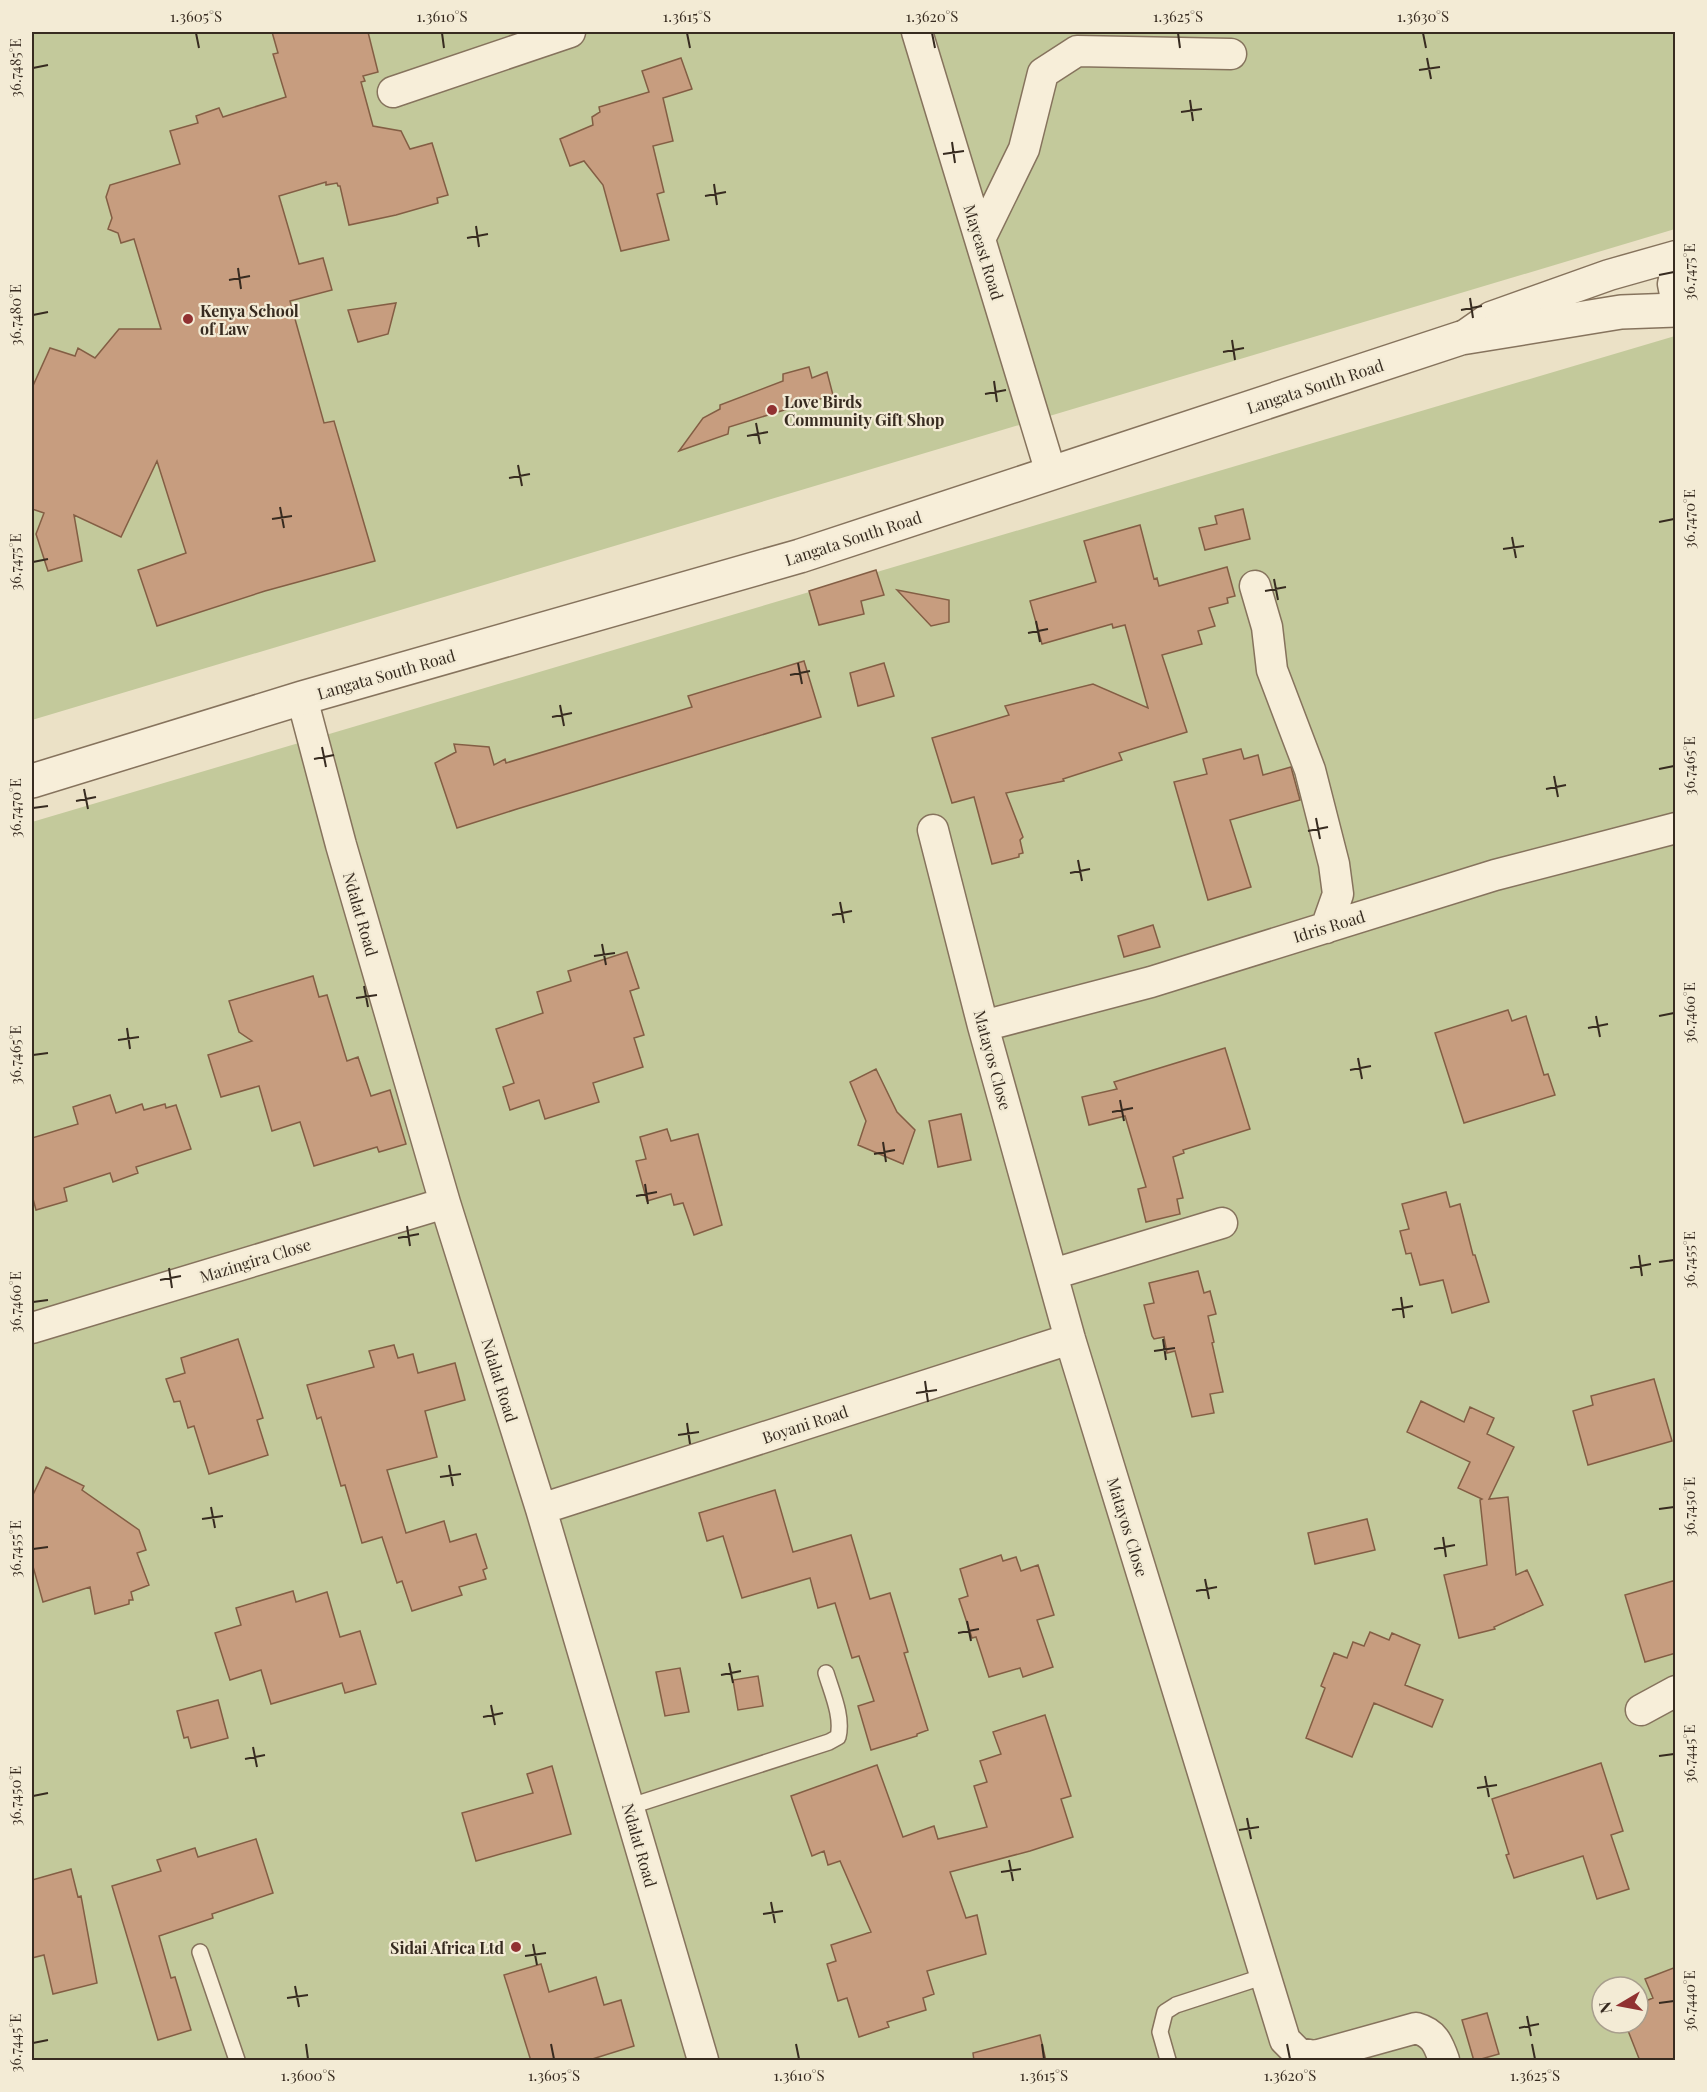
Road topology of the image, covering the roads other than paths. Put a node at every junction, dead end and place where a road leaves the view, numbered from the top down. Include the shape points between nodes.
1 (570, 32) edge
2 (916, 32) edge
3 (1231, 54) dead end
4 (393, 92) dead end
5 (980, 240) junction
6 (1676, 256) edge
7 (1676, 271) edge
8 (1676, 299) edge
9 (1676, 310) edge
10 (1461, 338) junction
11 (1051, 473) junction
12 (1255, 586) dead end
13 (302, 698) junction
14 (32, 782) edge
15 (1676, 828) edge
16 (933, 830) dead end
17 (1326, 928) junction
18 (983, 1026) junction
19 (445, 1203) junction
20 (1222, 1223) dead end
21 (1053, 1274) junction
22 (32, 1328) edge
23 (1070, 1339) junction
24 (541, 1509) junction
25 (826, 1672) dead end
26 (1676, 1691) edge
27 (1641, 1710) dead end
28 (628, 1807) junction
29 (200, 1952) dead end
30 (1265, 1976) junction
31 (237, 2061) edge
32 (703, 2061) edge
33 (1168, 2061) edge
34 (1444, 2061) edge

1 - 4 street
2 - 5 street, Mayeast Road
3 - 5 street via 1077,51 1042,74 1024,149
5 - 11 street, Mayeast Road
6 - 10 street via 1491,317
7 - 8 street
9 - 10 street, Langata South Road via 1621,312
10 - 11 street, Langata South Road
11 - 13 street, Langata South Road via 800,556
12 - 17 street via 1267,627 1272,670 1310,770 1334,864 1338,894
13 - 14 street, Langata South Road
13 - 19 street, Ndalat Road via 340,845
15 - 17 street, Idris Road via 1495,875
16 - 18 street, Matayos Close
17 - 18 street, Idris Road via 1151,982
18 - 21 street, Matayos Close
19 - 22 street, Mazingira Close
19 - 24 street, Ndalat Road
20 - 21 street
21 - 23 street, Matayos Close
23 - 24 street, Boyani Road
23 - 30 street, Matayos Close
24 - 28 street, Ndalat Road
25 - 28 lane via 838,1717 838,1737
26 - 27 street
28 - 32 street, Ndalat Road
29 - 31 lane
30 - 33 lane via 1165,2012 1160,2032
30 - 34 street, Matayos Close via 1285,2040 1298,2053 1315,2056 1416,2028 1428,2031 1440,2047

